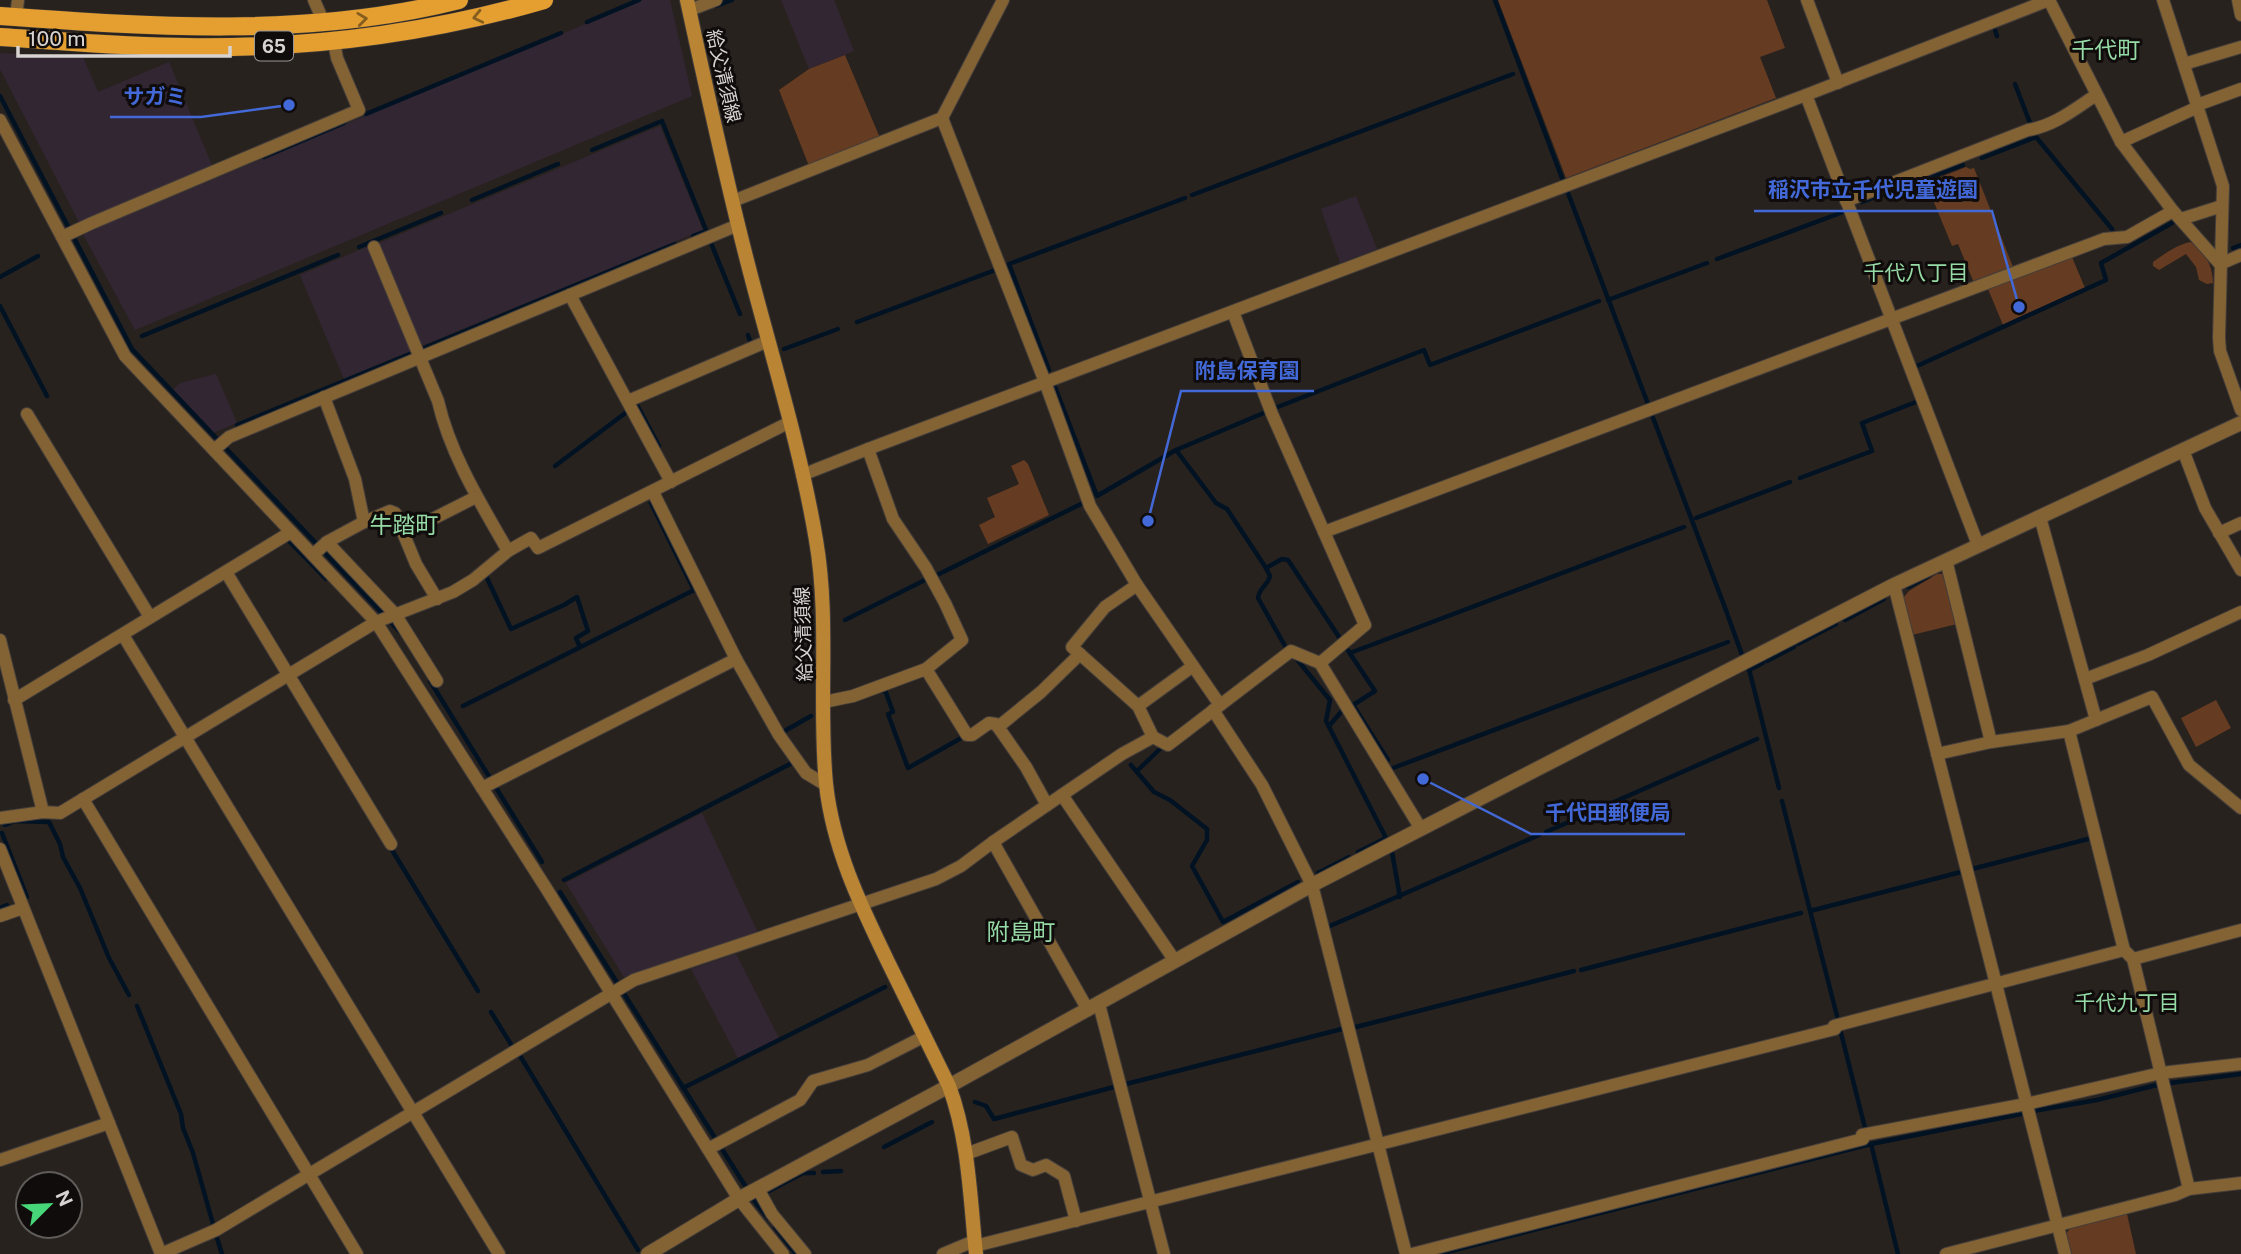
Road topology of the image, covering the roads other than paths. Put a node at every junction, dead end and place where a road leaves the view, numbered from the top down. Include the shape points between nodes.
1 (314, 0) edge
2 (459, 0) edge
3 (544, 0) edge
4 (716, 0) edge
5 (1003, 0) edge
6 (1807, 0) edge
7 (2047, 0) edge
8 (2163, 0) edge
9 (2238, 0) edge
10 (688, 5) edge
11 (11, 11) edge
12 (2241, 15) edge
13 (324, 23) junction
14 (0, 37) edge
15 (334, 42) junction
16 (2241, 47) edge
17 (2184, 64) junction
18 (1838, 83) junction
19 (2241, 89) edge
20 (1806, 95) junction
21 (2096, 95) junction
22 (2197, 106) junction
23 (942, 118) junction
24 (0, 120) edge
25 (2122, 142) junction
26 (733, 201) junction
27 (1846, 201) junction
28 (2222, 206) junction
29 (2177, 215) junction
30 (738, 225) junction
31 (68, 234) junction
32 (374, 247) dead end
33 (2241, 255) edge
34 (2220, 264) junction
35 (570, 295) junction
36 (1233, 312) junction
37 (1891, 318) junction
38 (768, 341) junction
39 (419, 356) junction
40 (1045, 382) junction
41 (324, 397) junction
42 (628, 401) junction
43 (2241, 410) edge
44 (27, 414) dead end
45 (790, 422) junction
46 (2241, 423) edge
47 (220, 445) junction
48 (868, 449) junction
49 (2183, 450) junction
50 (803, 475) junction
51 (671, 482) junction
52 (653, 492) junction
53 (476, 497) junction
54 (2040, 517) junction
55 (364, 523) junction
56 (2241, 523) edge
57 (291, 532) junction
58 (407, 532) junction
59 (1324, 532) junction
60 (2219, 533) junction
61 (1978, 545) junction
62 (320, 548) junction
63 (508, 551) junction
64 (1946, 560) junction
65 (2241, 570) edge
66 (226, 572) junction
67 (1137, 585) junction
68 (1894, 585) junction
69 (437, 599) junction
70 (2241, 611) edge
71 (394, 614) junction
72 (150, 617) junction
73 (378, 621) junction
74 (124, 635) junction
75 (0, 640) edge
76 (1080, 654) junction
77 (736, 659) junction
78 (1320, 663) junction
79 (1193, 666) junction
80 (926, 669) junction
81 (288, 675) junction
82 (2085, 679) junction
83 (437, 681) dead end
84 (14, 700) junction
85 (824, 702) junction
86 (1138, 706) junction
87 (1216, 708) junction
88 (2096, 720) junction
89 (998, 727) junction
90 (2069, 731) junction
91 (1153, 737) junction
92 (186, 738) junction
93 (1991, 743) junction
94 (1937, 754) junction
95 (489, 784) junction
96 (826, 785) junction
97 (1062, 795) junction
98 (83, 799) junction
99 (1047, 805) junction
100 (2241, 808) edge
101 (44, 812) junction
102 (0, 818) edge
103 (1421, 828) junction
104 (993, 842) junction
105 (391, 844) dead end
106 (0, 849) edge
107 (1312, 885) junction
108 (860, 906) junction
109 (23, 908) junction
110 (0, 916) edge
111 (2241, 930) edge
112 (2128, 954) junction
113 (1175, 961) junction
114 (1996, 984) junction
115 (613, 992) junction
116 (1093, 1007) junction
117 (925, 1037) junction
118 (2241, 1064) edge
119 (2161, 1073) junction
120 (949, 1086) junction
121 (2026, 1104) junction
122 (413, 1112) junction
123 (109, 1123) junction
124 (715, 1145) junction
125 (1378, 1145) junction
126 (966, 1154) junction
127 (0, 1160) edge
128 (309, 1174) junction
129 (2241, 1183) edge
130 (2189, 1189) junction
131 (749, 1194) junction
132 (1151, 1202) junction
133 (1076, 1221) junction
134 (2058, 1226) junction
135 (975, 1247) edge
136 (161, 1254) edge
137 (357, 1254) edge
138 (499, 1254) edge
139 (648, 1254) edge
140 (783, 1254) edge
141 (805, 1254) edge
142 (943, 1254) edge
143 (1164, 1254) edge
144 (1406, 1254) edge
145 (1412, 1254) edge
146 (1946, 1254) edge
147 (2065, 1254) edge

1 - 13 street
13 -> 2 main road, 65
3 -> 15 main road, 65 via 418,30
4 - 10 street
5 - 23 street
6 - 18 street
7 - 18 street
7 - 21 street
8 - 17 street
9 - 12 street
10 - 26 main road, 給父清須線
11 - 13 main road, 65 via 230,27
14 - 15 main road, 65 via 187,47
15 - 31 street via 359,110
16 - 17 street
17 - 22 street
18 - 20 street
19 - 22 street
20 - 27 street
20 - 36 street
21 - 25 street
21 - 27 street via 2039,128
22 - 25 street
22 - 28 street via 2223,186
23 - 26 street
23 - 40 street
24 - 31 street
25 - 29 street
26 - 30 main road, 給父清須線
27 - 37 street
28 - 29 street
28 - 34 street
29 - 34 street
29 - 37 street via 2127,237 2104,239
30 - 35 street
30 - 38 main road, 給父清須線
31 - 47 street via 125,356
32 - 39 street
33 - 34 street
34 - 43 street via 2220,351
35 - 39 street
35 - 42 street
36 - 40 street
36 - 59 street
37 - 59 street
37 - 61 street
38 - 42 street
38 - 45 main road, 給父清須線
39 - 41 street
39 - 53 street
40 - 48 street
40 - 67 street via 1090,506
41 - 47 street
41 - 55 street via 355,478
42 - 51 street
44 - 72 street
45 - 50 main road, 給父清須線
45 - 51 street
46 - 49 street
47 - 57 street
48 - 50 street
48 - 80 street via 893,519 926,568 962,640
49 - 54 street
49 - 60 street
50 - 85 main road, 給父清須線 via 821,577
51 - 52 street
52 - 63 street via 538,548 531,537
52 - 77 street
53 - 58 street
53 - 63 street
54 - 61 street
54 - 82 street
55 - 58 street via 390,511
55 - 62 street
56 - 60 street
57 - 62 street
57 - 66 street
58 - 69 street via 404,535 416,564
59 - 78 street via 1365,625
60 - 65 street
61 - 64 street
62 - 71 street
62 - 73 street
63 - 69 street via 473,579
64 - 68 street
64 - 93 street
66 - 72 street
66 - 81 street
67 - 76 street via 1105,607 1072,647
67 - 79 street
68 - 94 street
68 - 103 street
69 - 71 street
70 - 82 street
71 - 73 street
71 - 83 street
72 - 74 street
73 - 81 street
73 - 95 street
74 - 84 street
74 - 92 street
75 - 84 street
76 - 86 street
76 - 89 street
77 - 95 street
77 - 96 street via 779,736 806,773
78 - 87 street via 1291,651
78 - 103 street
79 - 86 street
79 - 87 street
80 - 85 street
80 - 89 street via 967,734 989,723
81 - 92 street
81 - 105 street
82 - 88 street
84 - 101 street
85 - 96 main road, 給父清須線
86 - 91 street
87 - 91 street via 1168,744
87 - 107 street via 1262,785
88 - 90 street
88 - 100 street via 2152,697 2189,765
89 - 99 street
90 - 93 street
90 - 112 street
91 - 97 street
92 - 98 street
92 - 122 street
93 - 94 street
94 - 114 street
95 - 115 street
96 - 108 main road, 給父清須線 via 843,862
97 - 99 street
97 - 113 street
98 - 101 street via 60,813
98 - 128 street
99 - 104 street
101 - 102 street
103 - 107 street
104 - 108 street via 936,879
104 - 116 street
106 - 109 street
107 - 113 street
107 - 125 street
108 - 115 street via 634,980
108 - 117 main road, 給父清須線
109 - 110 street
109 - 123 street
111 - 112 street
112 - 114 street
112 - 119 street
113 - 116 street
114 - 121 street
114 - 125 street
115 - 122 street
115 - 124 street
116 - 120 street
116 - 132 street
117 - 120 main road, 給父清須線
117 - 124 street via 868,1065 813,1081 800,1100
118 - 119 street
119 - 121 street
119 - 130 street
120 - 126 main road, 給父清須線
120 - 131 street
121 - 134 street
121 - 145 street via 1863,1137
122 - 128 street
122 - 138 street
123 - 127 street
123 - 136 street
124 - 131 street
125 - 132 street
125 - 144 street
126 - 133 street via 1012,1137 1021,1165 1033,1170 1046,1165 1064,1176
126 - 135 main road, 給父清須線
128 - 136 street via 216,1230
128 - 137 street
129 - 130 street
130 - 134 street
131 - 139 street
131 - 140 street
131 - 141 street
132 - 133 street
132 - 143 street
133 - 135 street
134 - 146 street
134 - 147 street
135 - 142 street

